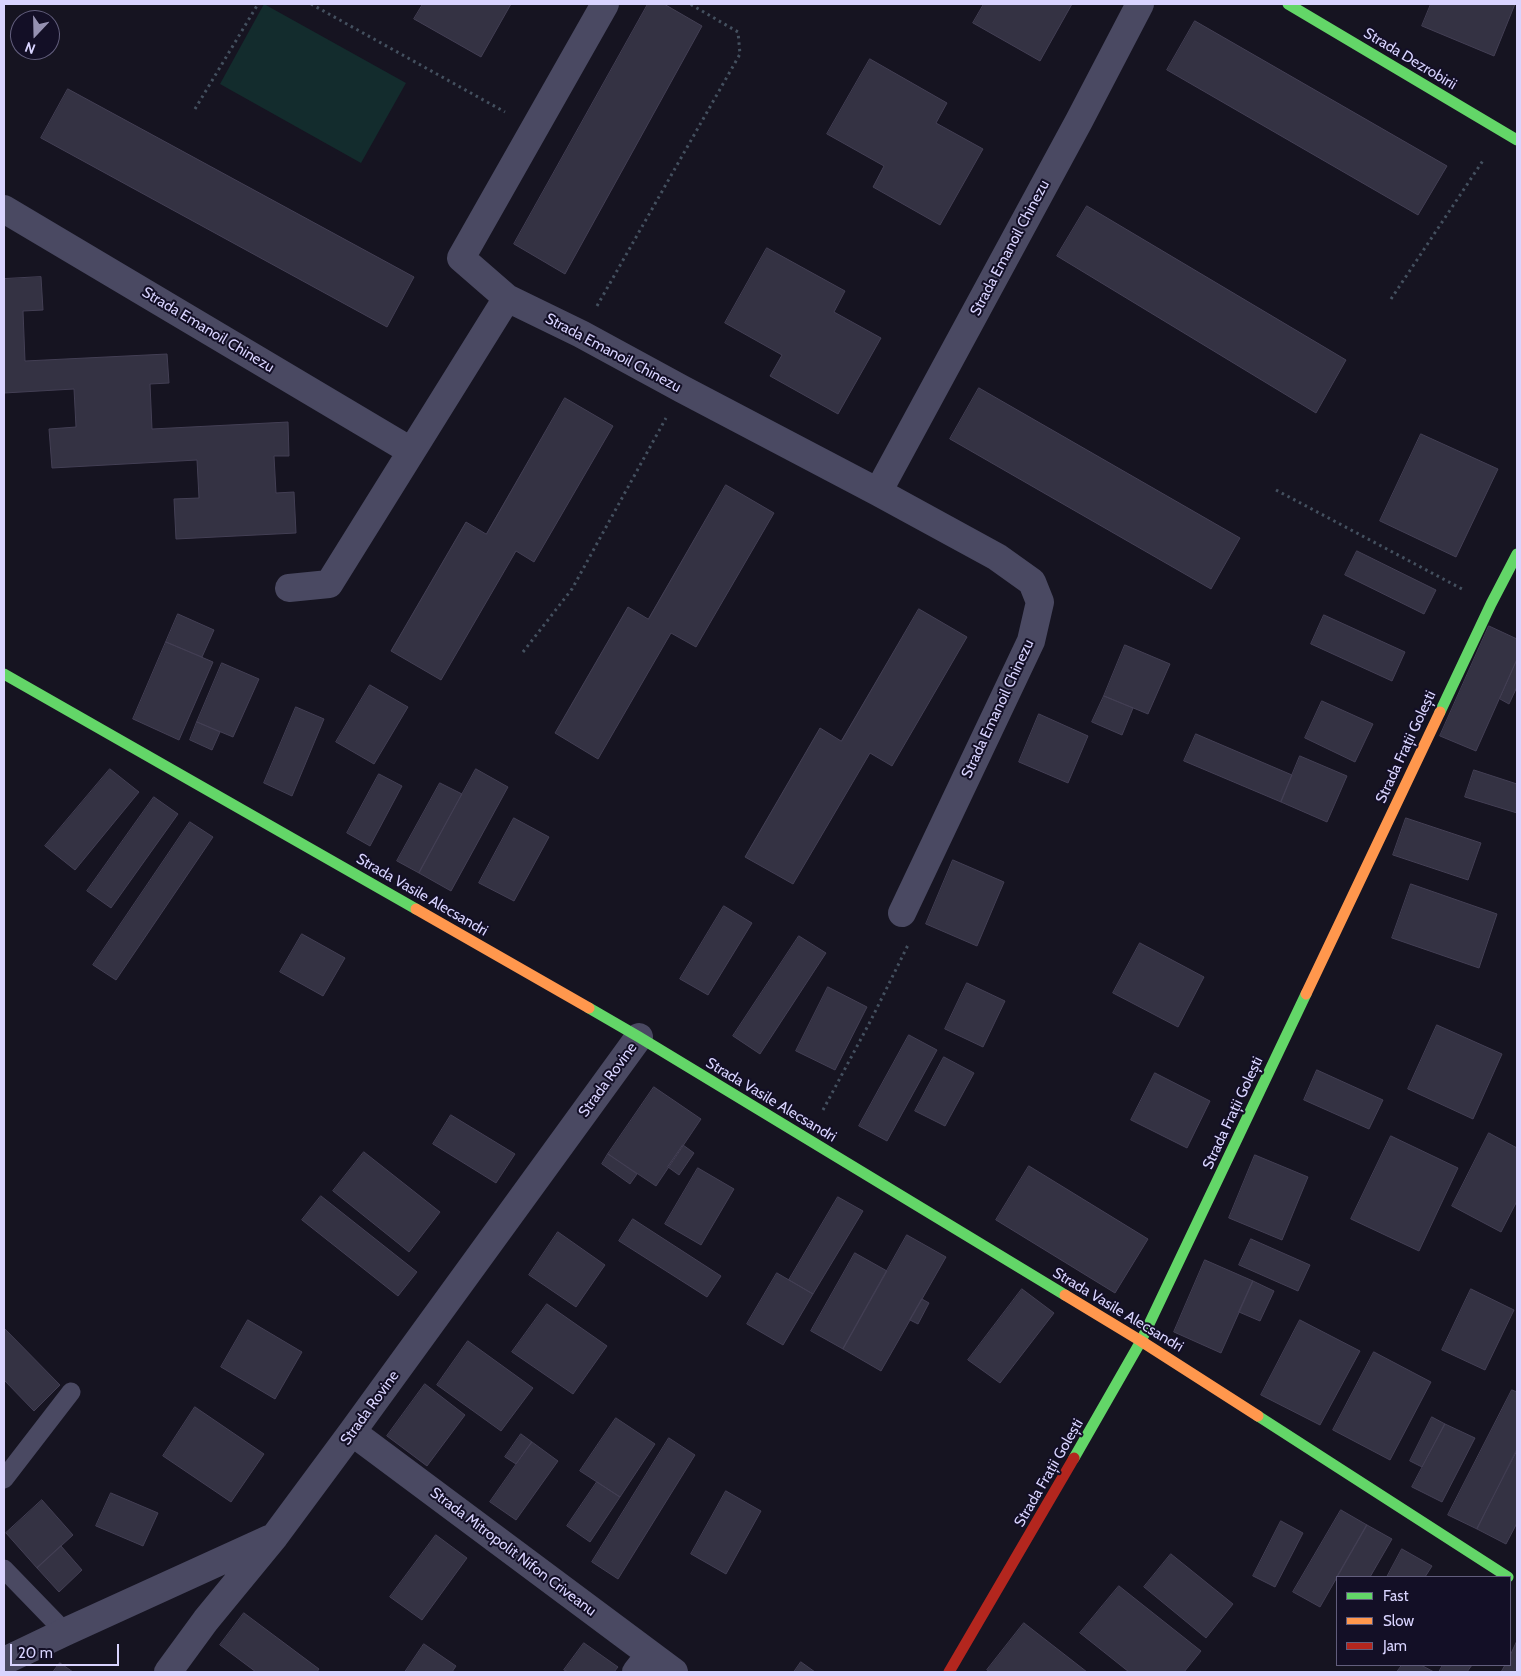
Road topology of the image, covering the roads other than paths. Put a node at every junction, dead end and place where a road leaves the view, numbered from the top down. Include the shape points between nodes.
1 (605, 4) edge
2 (1140, 4) edge
3 (1288, 4) edge
4 (1517, 140) edge
5 (4, 208) edge
6 (508, 298) junction
7 (411, 451) junction
8 (878, 492) junction
9 (1517, 554) edge
10 (289, 588) dead end
11 (4, 674) edge
12 (902, 913) road end
13 (639, 1037) junction
14 (1141, 1340) junction
15 (71, 1392) dead end
16 (352, 1432) junction
17 (4, 1479) edge
18 (274, 1536) junction
19 (4, 1569) edge
20 (1506, 1576) edge
21 (65, 1632) junction
22 (4, 1662) edge
23 (659, 1668) edge
24 (168, 1672) edge
25 (949, 1672) edge

1 - 6 street, Strada Emanoil Chinezu via 461,258
2 - 8 street, Strada Emanoil Chinezu
3 - 4 street, Strada Dezrobirii
5 - 7 street, Strada Emanoil Chinezu
6 - 7 street
6 - 8 street, Strada Emanoil Chinezu
7 - 10 street via 330,584
8 - 12 street, Strada Emanoil Chinezu via 997,557 1032,582 1040,602 1031,641
9 - 14 street, Strada Frații Golești via 1490,604
11 - 13 street, Strada Vasile Alecsandri
13 - 14 street, Strada Vasile Alecsandri
13 - 16 street, Strada Rovine
14 - 20 street, Strada Vasile Alecsandri
14 - 25 street, Strada Frații Golești
15 - 17 lane
16 - 18 street, Strada Rovine
16 - 23 street, Strada Mitropolit Nifon Criveanu
18 - 21 street, Strada Rovine
18 - 24 street
19 - 21 lane
21 - 22 street, Strada Rovine

